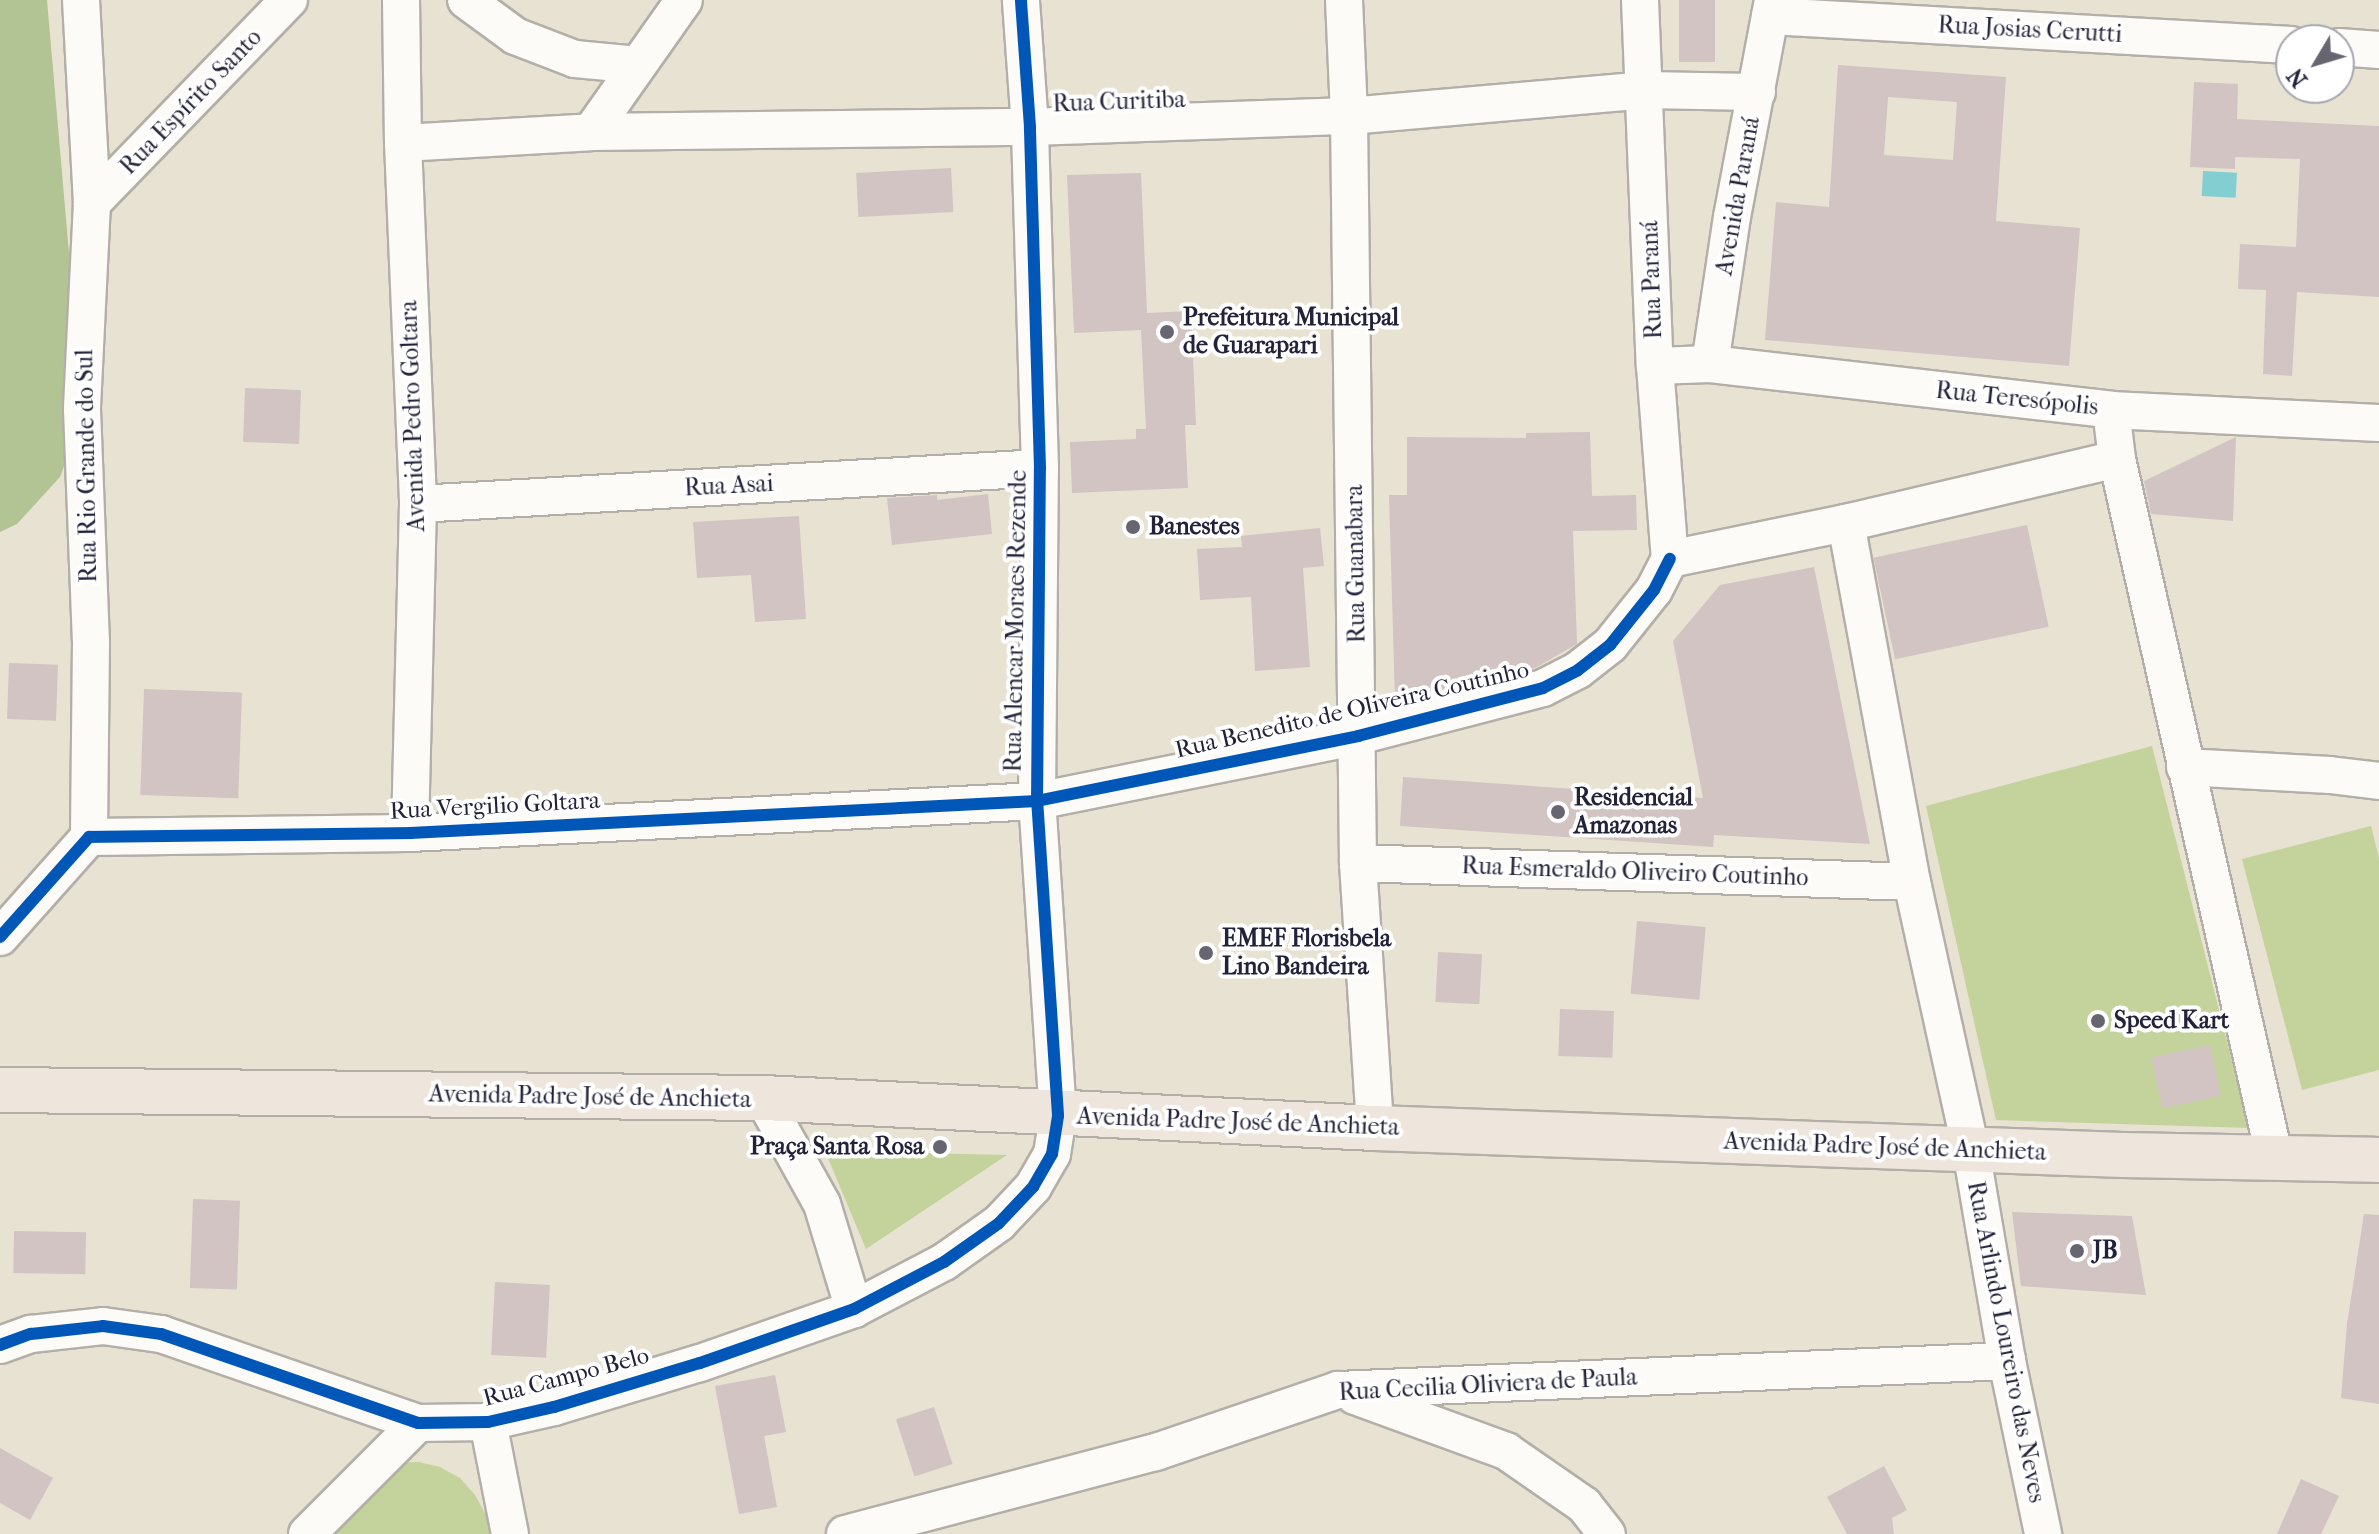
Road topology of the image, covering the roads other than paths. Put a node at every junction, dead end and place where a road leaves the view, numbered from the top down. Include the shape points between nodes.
1 (81, 0) edge
2 (289, 0) edge
3 (401, 0) edge
4 (466, 0) edge
5 (684, 0) edge
6 (1021, 0) edge
7 (1344, 0) edge
8 (1640, 0) edge
9 (1771, 8) edge
10 (2275, 44) edge
11 (2355, 48) edge
12 (2379, 50) edge
13 (638, 65) junction
14 (1644, 90) junction
15 (1757, 92) junction
16 (1349, 116) junction
17 (1030, 127) junction
18 (591, 132) junction
19 (403, 143) junction
20 (92, 203) junction
21 (1710, 364) junction
22 (1655, 366) junction
23 (2111, 410) junction
24 (2379, 423) edge
25 (2117, 459) junction
26 (1040, 468) junction
27 (418, 504) junction
28 (1846, 523) junction
29 (1670, 559) junction
30 (1358, 736) junction
31 (2185, 767) junction
32 (2379, 781) edge
33 (1037, 801) junction
34 (410, 833) junction
35 (89, 837) junction
36 (1358, 863) junction
37 (1912, 882) junction
38 (0, 937) edge
39 (0, 1090) edge
40 (763, 1098) junction
41 (1058, 1115) junction
42 (1375, 1128) junction
43 (1971, 1150) junction
44 (2274, 1155) junction
45 (2379, 1160) edge
46 (854, 1309) junction
47 (0, 1345) edge
48 (2007, 1361) junction
49 (1338, 1390) junction
50 (488, 1422) junction
51 (418, 1423) junction
52 (307, 1534) edge
53 (510, 1534) edge
54 (845, 1534) edge
55 (1607, 1534) edge
56 (2043, 1534) edge

1 - 20 street, Rua Rio Grande do Sul
2 - 20 street, Rua Espírito Santo
3 - 19 street, Avenida Pedro Goltara
4 - 13 street via 515,36 575,59
5 - 13 street
6 - 17 street, Rua Alencar Moraes Rezende
7 - 16 street, Rua Guanabara
8 - 14 street, Rua Paraná
9 - 10 street, Rua Josias Cerutti
9 - 15 street
11 - 12 street
13 - 18 street
14 - 15 street, Avenida Paraná
14 - 16 street, Rua Curitiba
14 - 22 street, Rua Paraná
15 - 21 street, Avenida Paraná
16 - 17 street, Rua Curitiba
16 - 30 street, Rua Guanabara
17 - 18 street, Rua Curitiba
17 - 26 street, Rua Alencar Moraes Rezende
18 - 19 street, Rua Curitiba
19 - 27 street, Avenida Pedro Goltara
20 - 35 street, Rua Rio Grande do Sul via 82,409 91,642
21 - 22 street, Rua Teresópolis
21 - 23 street, Rua Teresópolis
22 - 29 street, Rua Paraná
23 - 24 street, Rua Teresópolis
23 - 25 street
25 - 28 street
25 - 31 street
26 - 27 street, Rua Asai
26 - 33 street, Rua Alencar Moraes Rezende
27 - 34 street, Avenida Pedro Goltara
28 - 29 street
28 - 37 street
29 - 30 street, Rua Benedito de Oliveira Coutinho via 1654,590 1610,645 1578,670 1543,688
30 - 33 street, Rua Benedito de Oliveira Coutinho
30 - 36 street, Rua Guanabara
31 - 32 street
31 - 44 street
33 - 34 street, Rua Vergilio Goltara
33 - 41 street, Rua Alencar Moraes Rezende
34 - 35 street, Rua Vergilio Goltara
35 - 38 street
36 - 37 street, Rua Esmeraldo Oliveiro Coutinho
36 - 42 street, Rua Guanabara
37 - 43 street
39 - 40 main road, Avenida Padre José de Anchieta
40 - 41 main road, Avenida Padre José de Anchieta
40 - 46 street via 822,1204
41 - 42 main road, Avenida Padre José de Anchieta
41 - 46 street, Rua Campo Belo via 1052,1154 1033,1187 999,1223 944,1262
42 - 43 main road, Avenida Padre José de Anchieta
43 - 44 main road, Avenida Padre José de Anchieta
43 - 48 street, Rua Arlindo Loureiro das Neves
44 - 45 main road, Avenida Padre José de Anchieta
46 - 50 street, Rua Campo Belo via 700,1363
47 - 51 street, Rua Campo Belo via 31,1334 103,1326 161,1334
48 - 49 street, Rua Cecilia Oliviera de Paula
48 - 56 street, Rua Arlindo Loureiro das Neves
49 - 54 street, Rua Cecilia Oliviera de Paula via 1156,1452
49 - 55 street via 1506,1451 1584,1505
50 - 51 street, Rua Campo Belo
50 - 53 street
51 - 52 street

